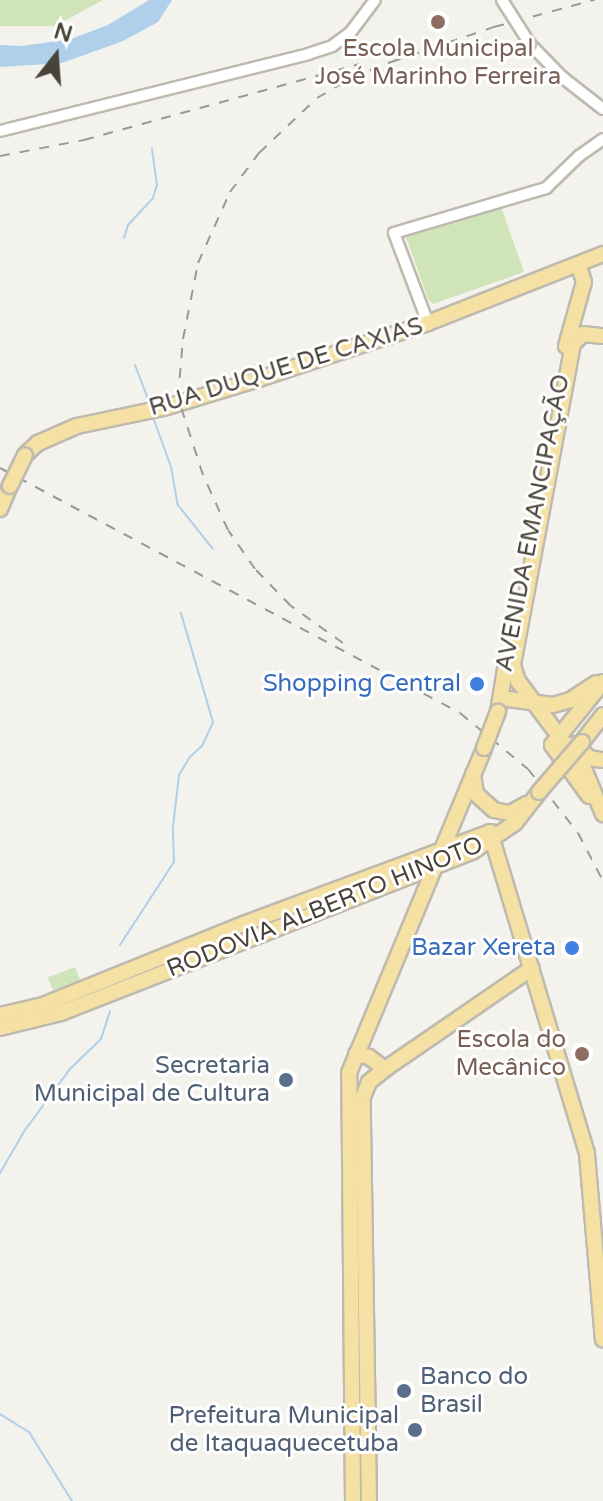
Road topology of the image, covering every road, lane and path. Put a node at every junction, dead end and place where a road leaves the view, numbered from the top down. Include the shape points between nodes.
1 (375, 0) edge
2 (502, 0) edge
3 (603, 109) edge
4 (0, 131) edge
5 (603, 139) edge
6 (585, 263) edge
7 (428, 323) junction
8 (576, 332) junction
9 (603, 336) edge
10 (0, 509) edge
11 (603, 680) edge
12 (535, 704) junction
13 (499, 705) junction
14 (603, 715) edge
15 (567, 722) junction
16 (554, 740) junction
17 (602, 759) edge
18 (578, 771) junction
19 (473, 774) junction
20 (535, 796) junction
21 (603, 817) edge
22 (489, 835) junction
23 (443, 848) junction
24 (436, 867) junction
25 (532, 968) junction
26 (0, 1015) edge
27 (0, 1028) edge
28 (356, 1054) junction
29 (385, 1069) junction
30 (349, 1073) junction
31 (369, 1082) junction
32 (350, 1301) junction
33 (366, 1303) junction
34 (603, 1339) edge
35 (353, 1501) edge
36 (369, 1501) edge

1 - 4 street via 350,33 332,46
2 - 3 street, bridge via 530,44
5 - 7 street via 546,188 394,233
6 - 7 main road, RUA DUQUE DE CAXIAS
6 - 8 main road
6 - 8 main road via 575,277
7 - 10 main road, RUA DUQUE DE CAXIAS, bridge via 207,396 77,426 38,443 25,455
8 - 9 main road
8 - 12 main road, AVENIDA EMANCIPAÇÃO via 514,658 515,675
8 - 13 main road, AVENIDA EMANCIPAÇÃO
11 - 12 main road via 562,703
11 - 15 main road
12 - 13 main road
12 - 16 main road
13 - 19 main road, AVENIDA EMANCIPAÇÃO, bridge
14 - 20 main road, RODOVIA ALBERTO HINOTO, bridge
15 - 16 main road
15 - 17 main road via 569,736 583,755
16 - 18 main road
17 - 18 main road
18 - 21 main road
19 - 20 main road via 476,794 494,810 517,811
19 - 23 main road, AVENIDA EMANCIPAÇÃO
20 - 22 main road, RODOVIA ALBERTO HINOTO via 515,823
22 - 23 main road, RODOVIA ALBERTO HINOTO
22 - 24 main road, RODOVIA ALBERTO HINOTO
22 - 25 main road
23 - 24 main road, AVENIDA EMANCIPAÇÃO
23 - 26 main road, RODOVIA ALBERTO HINOTO via 43,1005
24 - 27 main road, RODOVIA ALBERTO HINOTO via 61,1013
24 - 28 main road, AVENIDA EMANCIPAÇÃO
25 - 29 main road
25 - 34 main road via 587,1154
28 - 29 main road
28 - 30 main road, AVENIDA EMANCIPAÇÃO
29 - 31 main road
30 - 31 main road
30 - 32 main road
31 - 33 main road via 361,1105
32 - 33 main road
32 - 35 main road
33 - 36 main road

